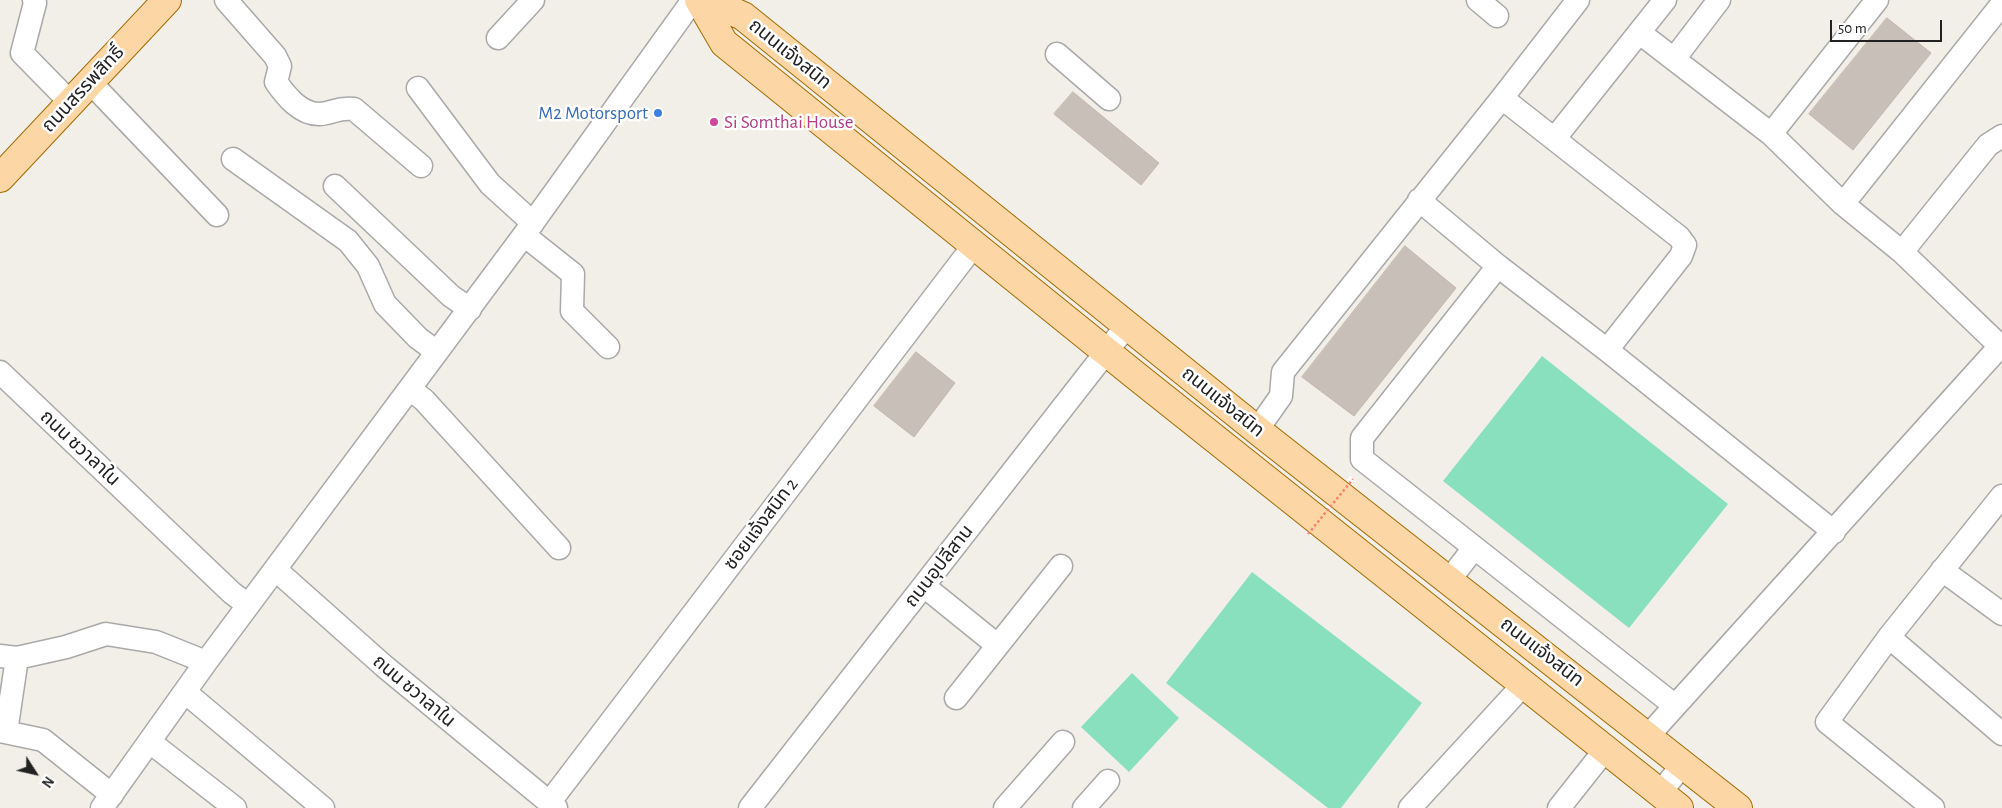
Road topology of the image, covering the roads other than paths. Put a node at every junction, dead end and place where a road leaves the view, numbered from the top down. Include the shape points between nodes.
1 (34, 0) edge
2 (167, 0) edge
3 (226, 0) edge
4 (533, 0) edge
5 (693, 0) edge
6 (699, 0) edge
7 (706, 0) edge
8 (1478, 0) edge
9 (1578, 0) edge
10 (1665, 0) edge
11 (1719, 0) edge
12 (1877, 0) edge
13 (2002, 4) edge
14 (1497, 16) dead end
15 (1640, 32) junction
16 (498, 38) dead end
17 (1057, 54) dead end
18 (1674, 59) junction
19 (90, 82) junction
20 (418, 88) dead end
21 (1502, 98) junction
22 (1109, 99) dead end
23 (70, 102) junction
24 (1771, 134) junction
25 (2002, 136) edge
26 (1554, 138) junction
27 (233, 159) dead end
28 (421, 166) dead end
29 (0, 178) edge
30 (335, 186) dead end
31 (1419, 200) junction
32 (1843, 204) junction
33 (217, 216) dead end
34 (528, 229) junction
35 (974, 245) junction
36 (1902, 252) junction
37 (1498, 266) junction
38 (470, 310) junction
39 (1128, 324) junction
40 (2001, 345) edge
41 (608, 347) dead end
42 (1607, 350) junction
43 (1107, 351) junction
44 (437, 352) junction
45 (0, 372) edge
46 (410, 389) junction
47 (1257, 430) junction
48 (2002, 496) edge
49 (1834, 532) junction
50 (559, 548) dead end
51 (1474, 548) junction
52 (1061, 566) dead end
53 (276, 570) junction
54 (1942, 570) junction
55 (1450, 580) junction
56 (924, 586) junction
57 (248, 605) junction
58 (2002, 614) edge
59 (1889, 637) junction
60 (997, 645) junction
61 (9, 657) edge
62 (206, 662) junction
63 (1524, 684) junction
64 (185, 692) junction
65 (956, 698) dead end
66 (1674, 706) junction
67 (3, 731) edge
68 (2002, 734) edge
69 (1648, 736) junction
70 (150, 742) junction
71 (1063, 742) dead end
72 (1605, 750) junction
73 (1683, 764) junction
74 (1108, 781) dead end
75 (107, 801) edge
76 (1669, 801) edge
77 (553, 806) edge
78 (235, 808) edge
79 (324, 808) edge
80 (750, 808) edge
81 (1005, 808) edge
82 (1084, 808) edge
83 (1410, 808) edge
84 (1559, 808) edge
85 (1738, 808) edge
86 (1933, 808) edge

1 - 23 street via 22,53
2 - 19 main road, ถนนสรรพสิทธิ์
3 - 28 street via 275,56 280,66 276,82 287,98 306,111 320,114 340,108 354,109
4 - 16 street
5 - 34 street
6 - 35 main road, ถนนแจ้งสนิท via 724,43
7 - 39 main road, ถนนแจ้งสนิท via 743,16
8 - 14 street
9 - 21 street
10 - 15 street
11 - 18 street
12 - 24 street
13 - 32 street
15 - 18 street
15 - 26 street
17 - 22 street
18 - 24 street
19 - 23 main road, ถนนสรรพสิทธิ์
19 - 33 street
20 - 34 street
21 - 26 street
21 - 31 street
23 - 29 main road, ถนนสรรพสิทธิ์
24 - 32 street
25 - 36 street via 1988,145
26 - 42 street via 1685,245 1681,256
27 - 44 street via 348,241 368,266 385,304 418,338
30 - 38 street via 451,296
31 - 37 street
31 - 47 street via 1283,372 1281,396
32 - 36 street
34 - 38 street
34 - 41 street via 572,274 572,311
35 - 43 main road, ถนนแจ้งสนิท
35 - 77 street, ซอยแจ้งสนิท 2
36 - 40 street
37 - 42 street
37 - 51 street via 1362,438 1362,459
38 - 44 street
39 - 43 street, ถนนอุปลีสาน
39 - 47 main road, ถนนแจ้งสนิท
40 - 49 street
42 - 49 street
43 - 56 street, ถนนอุปลีสาน
43 - 63 main road, ถนนแจ้งสนิท
44 - 46 street
45 - 57 street, ถนน ชวาลาใน
46 - 50 street via 424,400
46 - 53 street
47 - 55 main road, ถนนแจ้งสนิท
48 - 54 street
49 - 66 street
51 - 55 street
51 - 66 street
52 - 60 street
53 - 57 street
53 - 77 street, ถนน ชวาลาใน via 384,666
54 - 58 street
54 - 59 street
55 - 69 main road, ถนนแจ้งสนิท
56 - 60 street
56 - 80 street, ถนนอุปลีสาน
57 - 62 street
59 - 68 street
59 - 86 street via 1827,722
60 - 65 street
61 - 62 street via 66,647 106,634 156,642
61 - 67 street
62 - 64 street
63 - 72 main road, ถนนแจ้งสนิท
63 - 83 street
64 - 70 street
64 - 79 street
66 - 69 street
67 - 75 street via 43,740
69 - 73 main road, ถนนแจ้งสนิท
70 - 75 street
70 - 78 street
71 - 81 street
72 - 76 main road, ถนนแจ้งสนิท
72 - 84 street
73 - 76 street
73 - 85 main road, ถนนแจ้งสนิท
74 - 82 street

